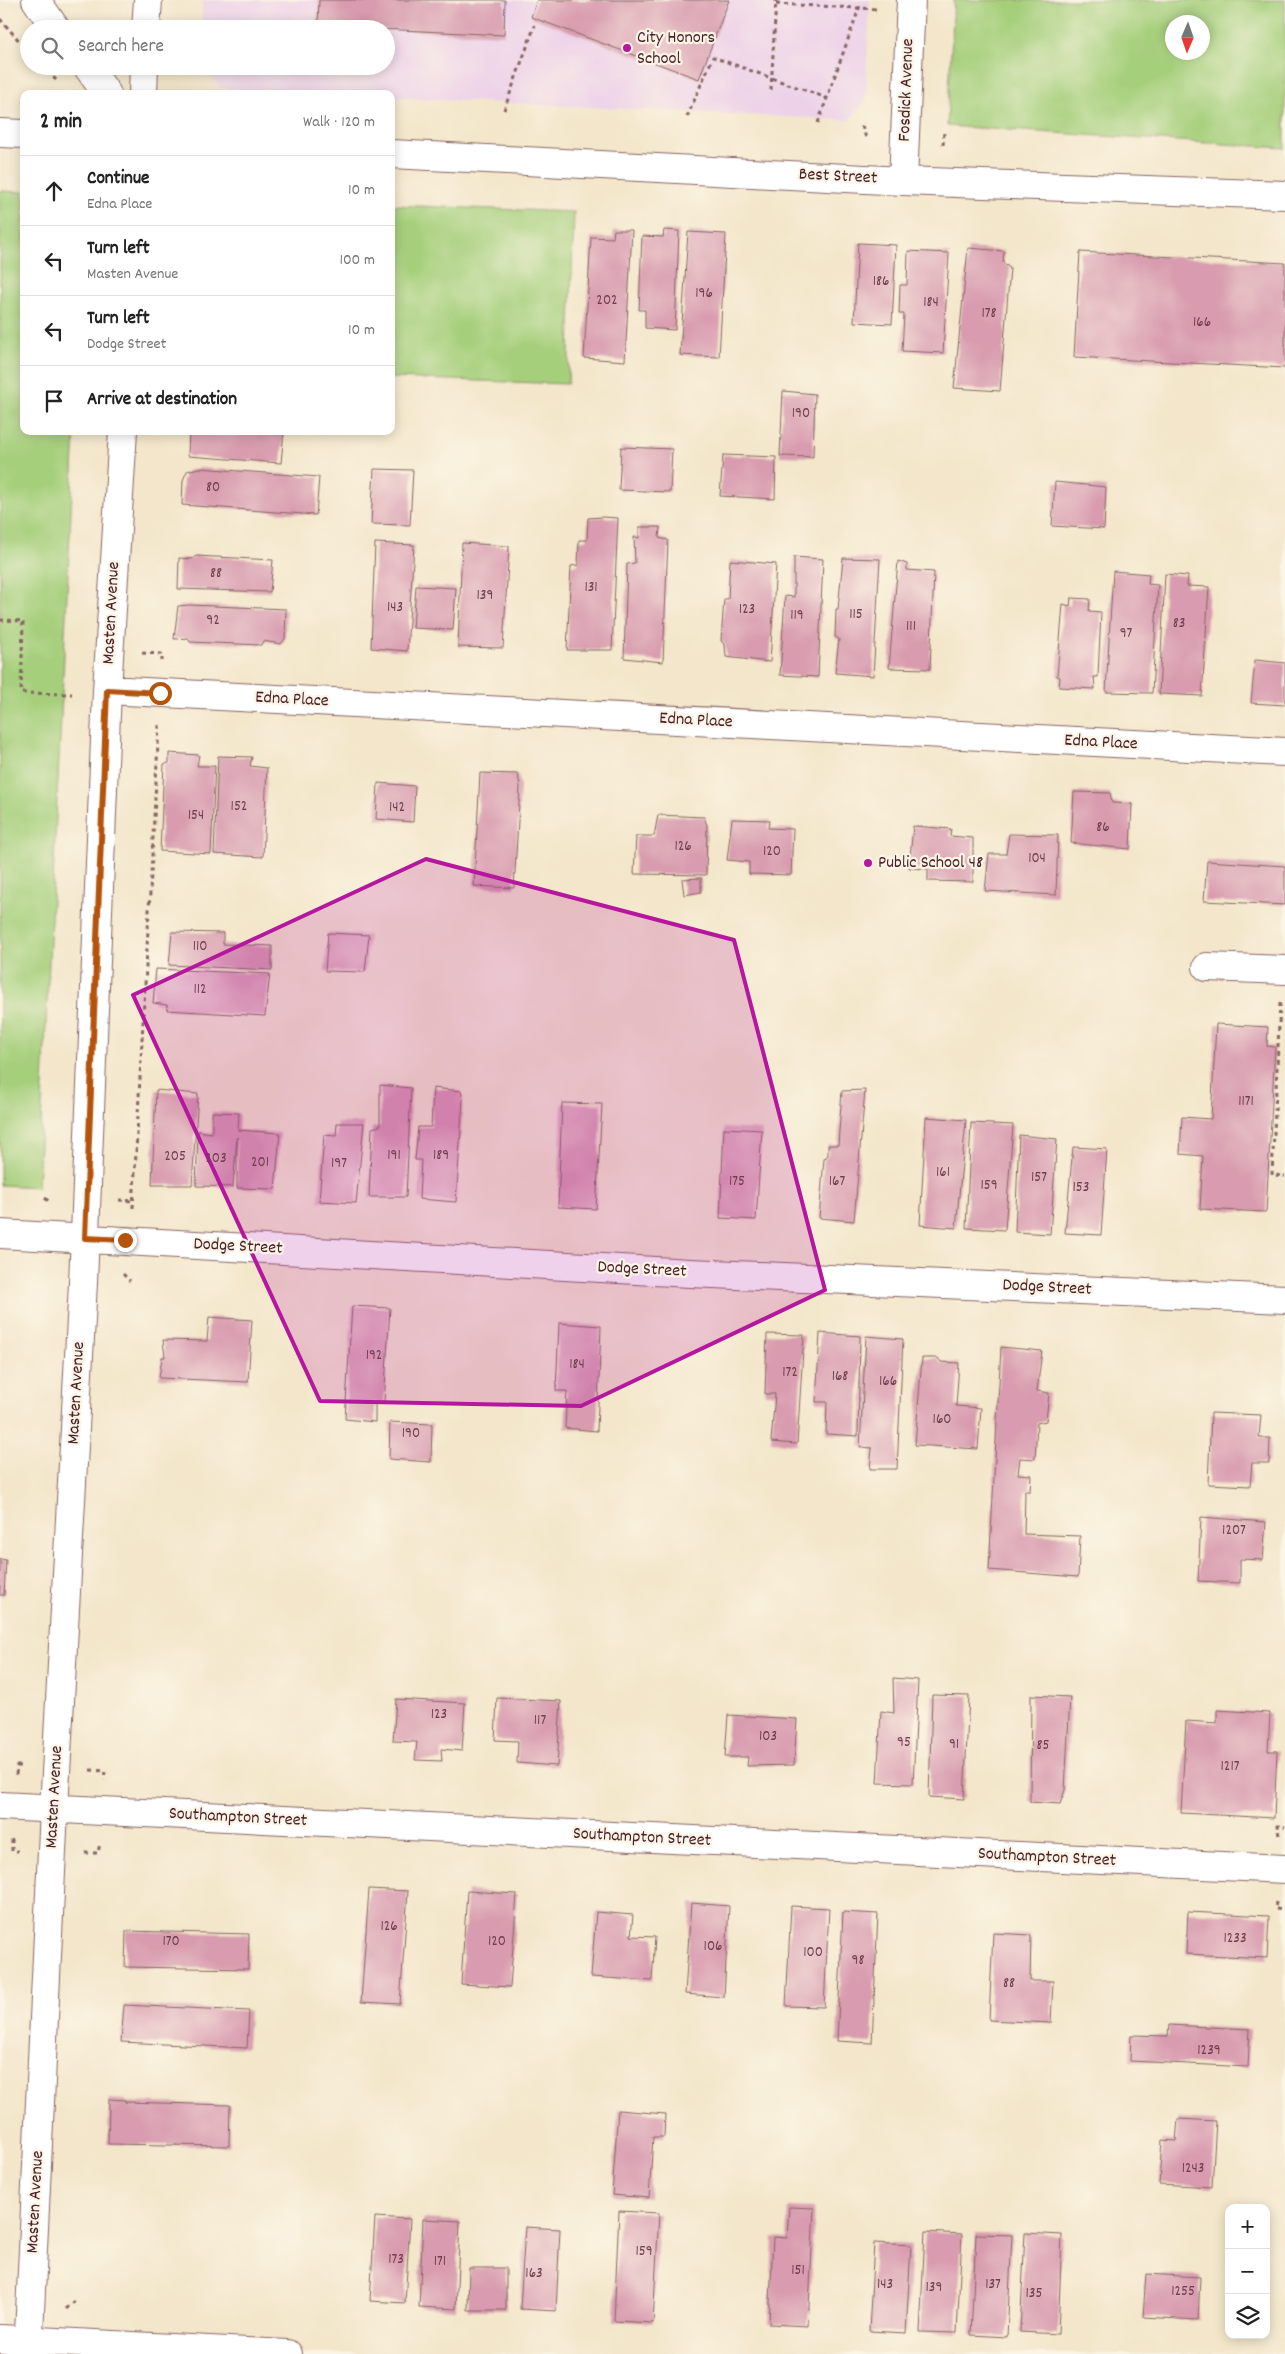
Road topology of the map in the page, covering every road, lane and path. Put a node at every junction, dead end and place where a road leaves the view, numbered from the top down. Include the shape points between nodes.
1 (36, 0) edge
2 (148, 0) edge
3 (911, 0) edge
4 (776, 2) edge
5 (861, 3) dead end
6 (859, 8) junction
7 (878, 9) dead end
8 (0, 19) edge
9 (50, 20) edge
10 (147, 20) edge
11 (535, 25) dead end
12 (20, 42) edge
13 (93, 75) edge
14 (144, 75) edge
15 (772, 79) junction
16 (104, 90) edge
17 (143, 90) edge
18 (771, 90) dead end
19 (827, 98) junction
20 (504, 110) dead end
21 (687, 117) dead end
22 (818, 123) dead end
23 (862, 126) dead end
24 (944, 132) dead end
25 (0, 133) edge
26 (20, 134) edge
27 (867, 141) dead end
28 (944, 145) dead end
29 (395, 154) edge
30 (903, 181) junction
31 (1285, 194) edge
32 (123, 435) edge
33 (0, 620) edge
34 (142, 653) dead end
35 (162, 654) dead end
36 (107, 690) junction
37 (72, 694) dead end
38 (158, 733) dead end
39 (1285, 752) edge
40 (1207, 967) dead end
41 (1285, 970) edge
42 (1279, 1026) dead end
43 (1285, 1176) edge
44 (115, 1200) dead end
45 (0, 1234) edge
46 (85, 1238) junction
47 (1285, 1299) edge
48 (87, 1770) dead end
49 (105, 1771) dead end
50 (0, 1806) edge
51 (54, 1809) junction
52 (1285, 1827) edge
53 (12, 1838) dead end
54 (1279, 1838) dead end
55 (100, 1841) dead end
56 (12, 1851) dead end
57 (84, 1853) dead end
58 (1285, 1869) edge
59 (1275, 1909) dead end
60 (1285, 1910) edge
61 (75, 2301) dead end
62 (65, 2311) dead end
63 (0, 2339) edge
64 (29, 2347) edge
65 (288, 2354) edge

1 - 9 street
2 - 10 street
3 - 30 street, Fosdick Avenue
4 - 6 path
4 - 15 path
5 - 6 path
6 - 7 path
6 - 19 path
8 - 12 path
11 - 20 path
13 - 16 street
14 - 17 street
15 - 18 path
15 - 19 path
15 - 21 path via 713,57
19 - 22 path
23 - 27 path
24 - 28 path
25 - 26 street
29 - 30 street, Best Street
30 - 31 street, Best Street
32 - 36 street, Masten Avenue
33 - 37 path via 23,622 21,693
34 - 35 path
36 - 39 street, Edna Place
36 - 46 street, Masten Avenue
38 - 44 path via 134,1201
40 - 41 street
42 - 43 path via 1272,1175
45 - 46 street, Dodge Street
46 - 47 street, Dodge Street via 700,1273
46 - 51 street, Masten Avenue
48 - 49 path
50 - 51 street, Southampton Street
51 - 58 street, Southampton Street
51 - 64 street, Masten Avenue
52 - 54 path via 1277,1826
53 - 56 path
55 - 57 path via 98,1853
59 - 60 path
61 - 62 path
63 - 64 street
64 - 65 street

